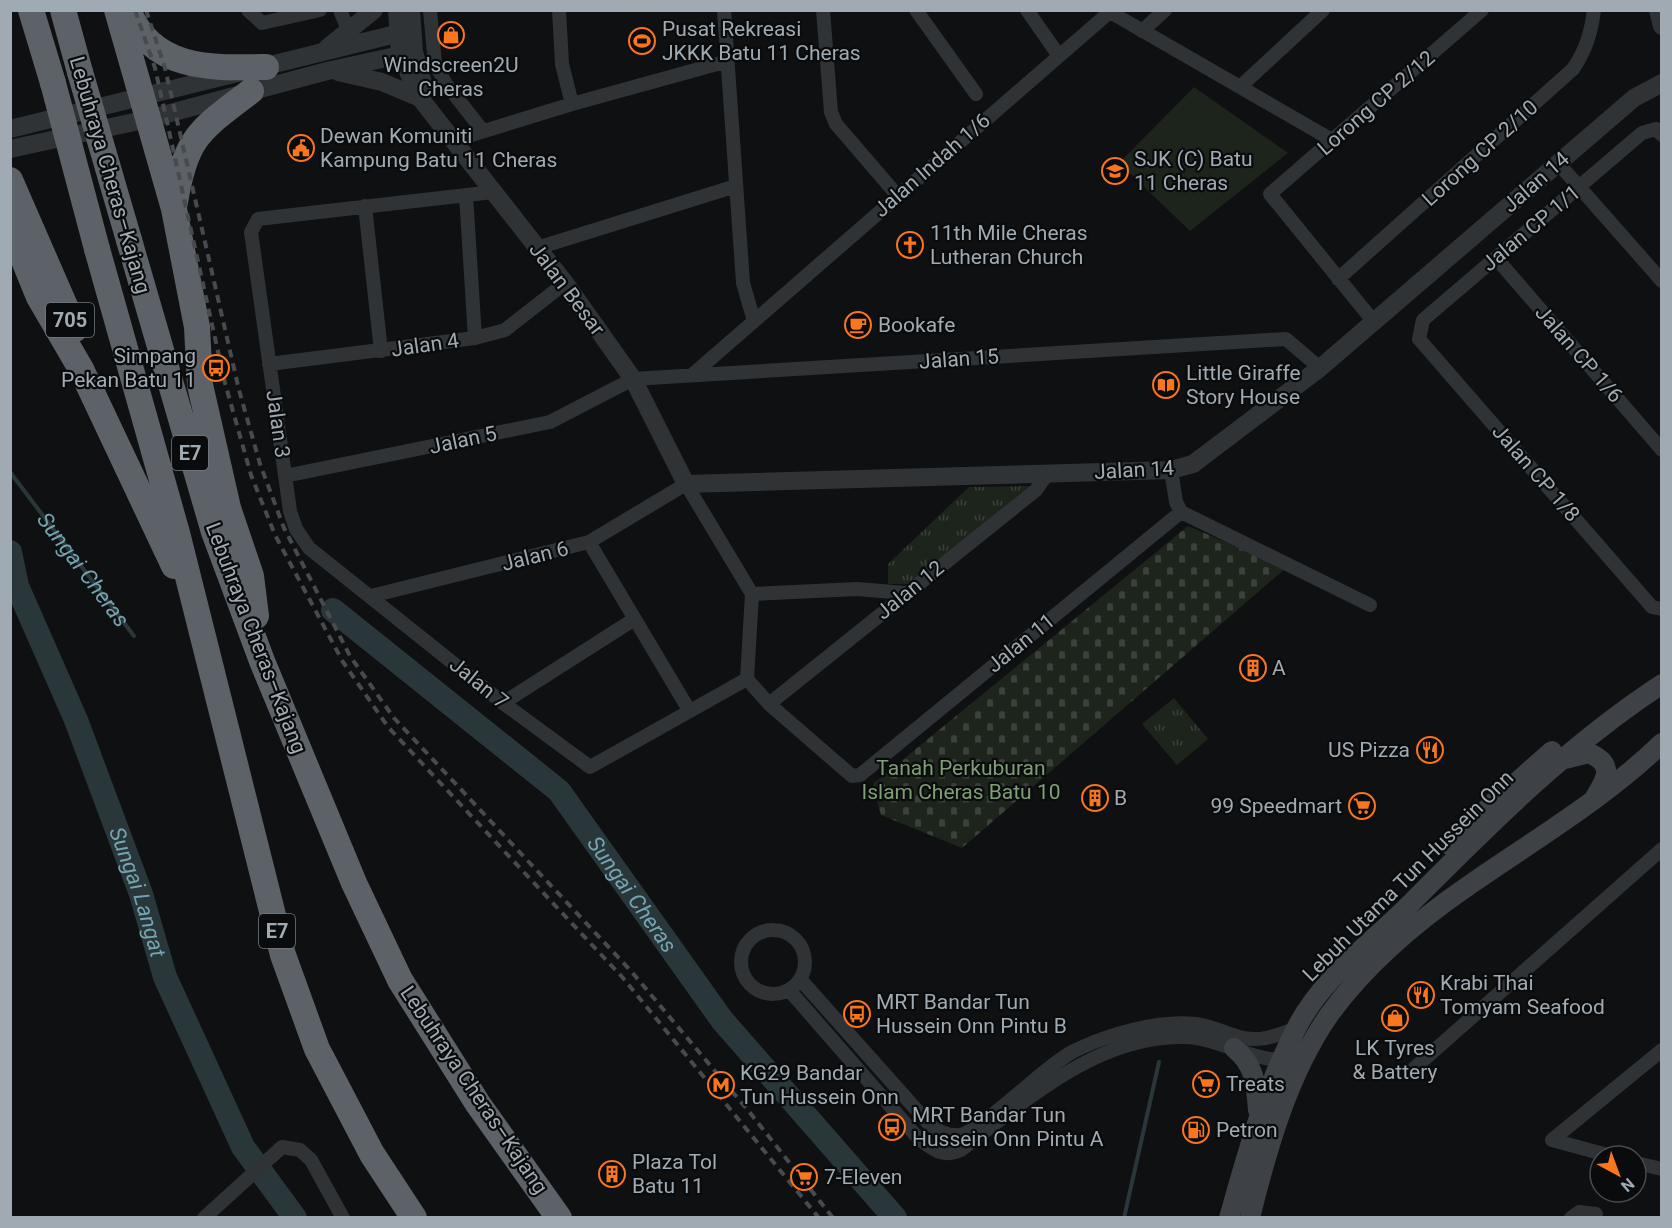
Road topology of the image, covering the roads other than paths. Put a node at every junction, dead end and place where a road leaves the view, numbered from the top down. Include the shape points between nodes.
1 (31, 10) edge
2 (63, 10) edge
3 (117, 10) edge
4 (128, 10) edge
5 (248, 10) edge
6 (320, 10) edge
7 (340, 10) edge
8 (374, 10) edge
9 (397, 10) edge
10 (411, 10) edge
11 (430, 10) edge
12 (559, 10) edge
13 (724, 10) edge
14 (824, 10) edge
15 (916, 10) edge
16 (1027, 10) edge
17 (1165, 10) edge
18 (1323, 10) edge
19 (1482, 10) edge
20 (1594, 10) edge
21 (1658, 10) edge
22 (1111, 11) edge
23 (1662, 26) edge
24 (405, 31) junction
25 (1142, 31) junction
26 (349, 32) junction
27 (407, 53) junction
28 (1059, 56) junction
29 (728, 61) junction
30 (323, 63) junction
31 (266, 67) junction
32 (1662, 83) edge
33 (1240, 87) junction
34 (251, 91) junction
35 (976, 94) dead end
36 (424, 102) junction
37 (572, 104) junction
38 (145, 108) junction
39 (10, 129) edge
40 (483, 131) junction
41 (1659, 132) edge
42 (455, 140) junction
43 (1332, 140) junction
44 (10, 149) edge
45 (1558, 163) junction
46 (10, 180) edge
47 (736, 186) junction
48 (1579, 187) junction
49 (493, 192) junction
50 (466, 195) junction
51 (897, 195) junction
52 (365, 206) junction
53 (174, 209) junction
54 (10, 226) edge
55 (537, 248) junction
56 (1496, 258) junction
57 (1338, 279) junction
58 (1662, 281) edge
59 (565, 283) junction
60 (754, 321) junction
61 (1374, 322) junction
62 (475, 338) junction
63 (1419, 339) joint
64 (381, 351) junction
65 (269, 364) junction
66 (1320, 368) junction
67 (692, 375) junction
68 (633, 380) junction
69 (1662, 450) edge
70 (125, 461) junction
71 (1170, 470) junction
72 (1048, 474) junction
73 (285, 476) junction
74 (686, 484) junction
75 (1181, 512) junction
76 (589, 543) junction
77 (905, 593) junction
78 (752, 594) junction
79 (371, 596) junction
80 (1370, 605) dead end
81 (1657, 608) edge
82 (633, 620) junction
83 (199, 621) junction
84 (262, 661) junction
85 (1662, 671) edge
86 (747, 679) junction
87 (1662, 684) edge
88 (503, 703) junction
89 (769, 704) junction
90 (688, 710) junction
91 (1662, 743) edge
92 (1558, 762) junction
93 (1593, 802) junction
94 (1662, 849) edge
95 (1430, 883) junction
96 (800, 979) junction
97 (789, 990) junction
98 (1297, 1028) junction
99 (1234, 1048) junction
100 (1310, 1048) junction
101 (1662, 1050) edge
102 (1282, 1060) junction
103 (1410, 1072) dead end
104 (1258, 1113) junction
105 (1588, 1150) edge
106 (1596, 1214) dead end
107 (204, 1218) edge
108 (343, 1218) edge
109 (414, 1218) edge
110 (559, 1218) edge
111 (1229, 1218) edge
112 (1250, 1218) edge
113 (1571, 1218) edge

1 - 83 highway, Lebuhraya Cheras–Kajang / E7, bridge
2 - 84 highway, Lebuhraya Cheras–Kajang / E7, bridge via 214,532
3 - 38 highway
4 - 31 highway via 147,40 175,60 211,68
5 - 6 street via 262,23
7 - 26 street
8 - 26 street
9 - 24 street
10 - 24 street
11 - 40 street via 435,64
12 - 37 street via 562,64
13 - 29 street
14 - 51 street via 831,112 836,124
15 - 35 street
16 - 28 street
17 - 25 street
18 - 33 street
19 - 43 street, Lorong CP 2/12
20 - 57 street, Lorong CP 2/10 via 1588,43 1573,69
21 - 23 street
22 - 25 street
22 - 28 street, Jalan Indah 1/6
24 - 27 street
24 - 30 street
25 - 33 street
26 - 30 street
27 - 30 street
27 - 36 street, Jalan Besar
28 - 51 street, Jalan Indah 1/6
29 - 37 street
29 - 47 street
30 - 31 street
30 - 34 street
30 - 36 street
31 - 38 street
32 - 45 street, Jalan 14 via 1634,98
33 - 43 street
34 - 38 street
34 - 53 highway via 201,130 188,147
36 - 42 street, Jalan Besar
37 - 40 street
38 - 39 street
38 - 44 street
38 - 53 highway
40 - 42 street
41 - 48 street, Jalan CP 1/1 via 1642,133
42 - 49 street, Jalan Besar
43 - 57 street, Lorong CP 2/12 via 1270,194
45 - 48 street
45 - 61 street, Jalan 14
46 - 70 highway, 705 via 81,342
47 - 55 street
47 - 60 street via 743,283
48 - 56 street, Jalan CP 1/1
48 - 58 street
49 - 50 street
49 - 55 street, Jalan Besar
50 - 52 street
50 - 62 street
51 - 60 street, Jalan Indah 1/6
52 - 64 street
52 - 65 street, Jalan 3 via 258,219 251,232
53 - 84 highway via 197,327 200,385 228,508 250,576
54 - 70 highway via 39,297 81,369
55 - 59 street, Jalan Besar
56 - 63 street, Jalan CP 1/1 via 1424,320
56 - 69 street, Jalan CP 1/6
57 - 61 street
59 - 62 street, Jalan 4 via 505,330
59 - 68 street, Jalan Besar
60 - 67 street, Jalan Indah 1/6
61 - 66 street, Jalan 14
62 - 64 street, Jalan 4
63 - 81 street, Jalan CP 1/8
64 - 65 street, Jalan 4
65 - 73 street, Jalan 3
66 - 67 street, Jalan 15 via 1286,339
66 - 71 street, Jalan 14 via 1193,464
67 - 68 street, Jalan 15
68 - 73 street, Jalan 5 via 550,422
68 - 74 street, Jalan Besar
70 - 83 highway
71 - 72 street, Jalan 14
71 - 75 street
72 - 74 street, Jalan 14
72 - 77 street, Jalan 12 via 1036,490
73 - 79 street, Jalan 3 via 290,511 302,540
74 - 76 street, Jalan 6
74 - 78 street
75 - 80 street
75 - 89 street, Jalan 11 via 860,775 845,772
76 - 79 street, Jalan 6
76 - 82 street
77 - 78 street via 857,589
77 - 89 street, Jalan 12
78 - 86 street
79 - 88 street, Jalan 7
82 - 88 street
82 - 90 street
83 - 109 highway, Lebuhraya Cheras–Kajang / E7 via 283,955 313,1038 372,1154
84 - 110 highway, Lebuhraya Cheras–Kajang / E7 via 354,883 400,980 478,1104
85 - 95 main road via 1539,761 1435,862
86 - 89 street
86 - 90 street
87 - 92 main road, Lebuh Utama Tun Hussein Onn via 1610,719
88 - 90 street, Jalan 7 via 590,767
91 - 93 main road, Lebuh Utama Tun Hussein Onn
92 - 93 main road via 1589,753 1604,762 1604,782
92 - 95 main road, Lebuh Utama Tun Hussein Onn
93 - 100 main road, Lebuh Utama Tun Hussein Onn via 1466,887 1404,936 1349,989
94 - 103 street
95 - 98 main road, Lebuh Utama Tun Hussein Onn via 1330,981
96 - 97 street
96 - 97 street via 804,954 794,937 764,931 746,944 740,965 749,985 768,995
96 - 98 street via 930,1125 945,1134 961,1135 1056,1062 1095,1042 1178,1024 1195,1024 1260,1040
97 - 99 street via 918,1138 936,1152 949,1155 1099,1054 1144,1039 1186,1037
98 - 102 main road, Lebuh Utama Tun Hussein Onn
99 - 102 street
99 - 104 main road via 1253,1070
100 - 102 street via 1298,1057
100 - 112 main road, Lebuh Utama Tun Hussein Onn via 1279,1120
101 - 105 street via 1551,1140
102 - 104 main road, Lebuh Utama Tun Hussein Onn
104 - 111 main road, Lebuh Utama Tun Hussein Onn
106 - 113 street via 1579,1212
107 - 108 street via 282,1147 300,1150 311,1160

